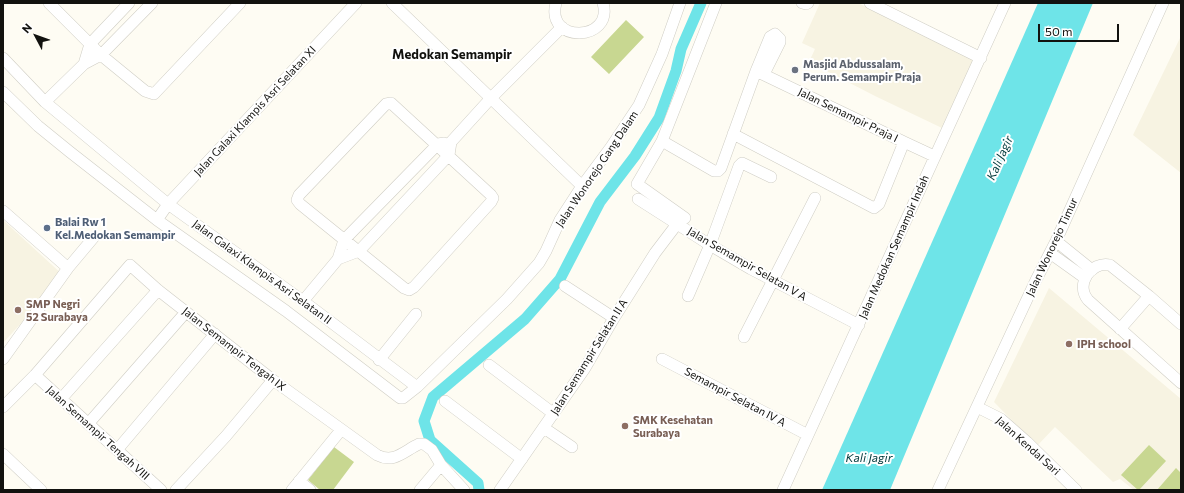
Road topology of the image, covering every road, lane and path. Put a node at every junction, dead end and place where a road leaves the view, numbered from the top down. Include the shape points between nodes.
1 (49, 3) edge
2 (129, 3) edge
3 (152, 3) edge
4 (240, 3) edge
5 (356, 3) edge
6 (392, 3) edge
7 (556, 3) edge
8 (603, 3) edge
9 (680, 3) edge
10 (716, 3) edge
11 (802, 3) edge
12 (808, 3) edge
13 (870, 3) edge
14 (1004, 3) edge
15 (1163, 3) edge
16 (562, 27) junction
17 (775, 34) dead end
18 (90, 44) junction
19 (101, 55) junction
20 (3, 58) edge
21 (981, 58) junction
22 (84, 64) junction
23 (760, 73) junction
24 (3, 92) edge
25 (491, 98) junction
26 (45, 102) junction
27 (733, 134) junction
28 (662, 141) junction
29 (451, 142) junction
30 (904, 142) junction
31 (438, 144) junction
32 (449, 155) junction
33 (934, 156) junction
34 (771, 177) dead end
35 (582, 186) junction
36 (815, 198) dead end
37 (638, 199) dead end
38 (168, 204) junction
39 (3, 211) edge
40 (157, 220) junction
41 (681, 221) junction
42 (94, 237) dead end
43 (344, 240) junction
44 (1056, 241) junction
45 (710, 245) junction
46 (359, 251) junction
47 (1050, 253) junction
48 (338, 259) junction
49 (68, 268) junction
50 (1088, 274) junction
51 (773, 281) junction
52 (565, 286) dead end
53 (158, 290) junction
54 (688, 296) dead end
55 (1150, 296) junction
56 (303, 301) junction
57 (186, 312) junction
58 (416, 314) dead end
59 (614, 318) junction
60 (1181, 324) edge
61 (859, 325) junction
62 (1120, 328) junction
63 (215, 334) junction
64 (744, 337) dead end
65 (3, 359) edge
66 (662, 359) dead end
67 (379, 360) junction
68 (489, 365) dead end
69 (35, 375) junction
70 (273, 380) junction
71 (1181, 383) edge
72 (417, 387) junction
73 (399, 398) joint
74 (61, 399) junction
75 (445, 401) dead end
76 (977, 406) junction
77 (3, 407) edge
78 (554, 414) junction
79 (88, 424) junction
80 (544, 428) junction
81 (340, 430) junction
82 (808, 435) junction
83 (572, 447) dead end
84 (117, 450) junction
85 (3, 454) edge
86 (522, 459) junction
87 (441, 465) junction
88 (299, 481) junction
89 (41, 490) edge
90 (161, 490) edge
91 (176, 490) edge
92 (292, 490) edge
93 (310, 490) edge
94 (420, 490) edge
95 (464, 490) edge
96 (500, 490) edge
97 (783, 490) edge
98 (938, 490) edge
99 (1076, 490) edge

1 - 18 street
2 - 18 street
3 - 19 street
4 - 19 street via 154,94 145,91
5 - 38 street, Jalan Galaxi Klampis Asri Selatan XI
6 - 25 street
7 - 16 street via 555,14
8 - 16 street via 601,21 590,31 576,34
9 - 35 street, Jalan Wonorejo Gang Dalam via 662,54 639,105 612,147
10 - 28 street, Jalan Semampir Selatan V A
11 - 12 street
13 - 21 street
14 - 21 street, Jalan Medokan Semampir Indah
15 - 44 street, Jalan Wonorejo Timur
16 - 25 street
17 - 23 street via 770,37
18 - 19 street
18 - 22 street
19 - 22 street
20 - 26 street, Jalan Galaxi Klampis Asri Selatan II
21 - 33 street, Jalan Medokan Semampir Indah
22 - 26 street
23 - 27 street
23 - 30 street, Jalan Semampir Praja I
24 - 40 street, Jalan Galaxi Klampis Asri Selatan II via 38,126
25 - 29 street
25 - 35 street
26 - 38 street, Jalan Galaxi Klampis Asri Selatan II
27 - 28 street via 718,171
27 - 30 street, Jalan Semampir Praja I via 874,208 879,204
28 - 41 street, Jalan Semampir Selatan V A via 637,184
29 - 31 street
29 - 32 street
30 - 33 street
31 - 32 street
31 - 43 street
31 - 43 street via 396,105 386,104 297,200
32 - 46 street
32 - 46 street via 491,195 491,202 414,288 404,288
33 - 61 street, Jalan Medokan Semampir Indah
34 - 45 street via 740,164
35 - 72 street, Jalan Wonorejo Gang Dalam via 560,220 539,263 507,300
36 - 51 street
37 - 41 street, Jalan Semampir Selatan V A
38 - 40 street, Jalan Galaxi Klampis Asri Selatan XI
38 - 56 street, Jalan Galaxi Klampis Asri Selatan II
39 - 49 street
40 - 73 street, Jalan Galaxi Klampis Asri Selatan II via 286,311
41 - 45 street, Jalan Semampir Selatan V A
41 - 59 street, Jalan Semampir Selatan II A via 655,253
42 - 49 street
43 - 46 street
43 - 48 street
44 - 47 street, Jalan Wonorejo Timur
44 - 50 street
45 - 51 street, Jalan Semampir Selatan V A
45 - 54 street
46 - 48 street
47 - 50 street
47 - 76 street, Jalan Wonorejo Timur
48 - 56 street
49 - 65 street
50 - 55 street via 1104,265 1110,265
50 - 62 street via 1083,289 1086,297
51 - 61 street, Jalan Semampir Selatan V A
51 - 64 street
52 - 59 street
53 - 57 street, Jalan Semampir Tengah IX
53 - 69 street, Jalan Semampir Tengah IX via 130,265
53 - 74 street
55 - 60 street
55 - 62 street
56 - 67 street, Jalan Galaxi Klampis Asri Selatan II
57 - 63 street, Jalan Semampir Tengah IX
57 - 79 street
58 - 67 street
59 - 78 street, Jalan Semampir Selatan II A
61 - 82 street, Jalan Medokan Semampir Indah
62 - 71 street
63 - 70 street, Jalan Semampir Tengah IX
63 - 84 street
66 - 82 street, Semampir Selatan IV A
67 - 72 street, Jalan Galaxi Klampis Asri Selatan II
68 - 78 street
69 - 74 street, Jalan Semampir Tengah VIII
69 - 77 street
70 - 81 street, Jalan Semampir Tengah IX
70 - 91 street
72 - 73 street, Jalan Wonorejo Gang Dalam via 403,398
74 - 79 street, Jalan Semampir Tengah VIII
75 - 86 street
76 - 98 street, Jalan Wonorejo Timur
76 - 99 street, Jalan Kendal Sari via 1001,419
78 - 80 street, Jalan Semampir Selatan II A
79 - 84 street, Jalan Semampir Tengah VIII
80 - 83 street
80 - 86 street, Jalan Semampir Selatan II A
81 - 87 street, Jalan Semampir Tengah IX via 384,459 390,459 419,444 424,444 432,450
81 - 88 street
82 - 97 street, Jalan Medokan Semampir Indah
84 - 90 street, Jalan Semampir Tengah VIII
85 - 89 street
86 - 96 street, Jalan Semampir Selatan II A
87 - 94 street
87 - 95 street
88 - 92 street
88 - 93 street

